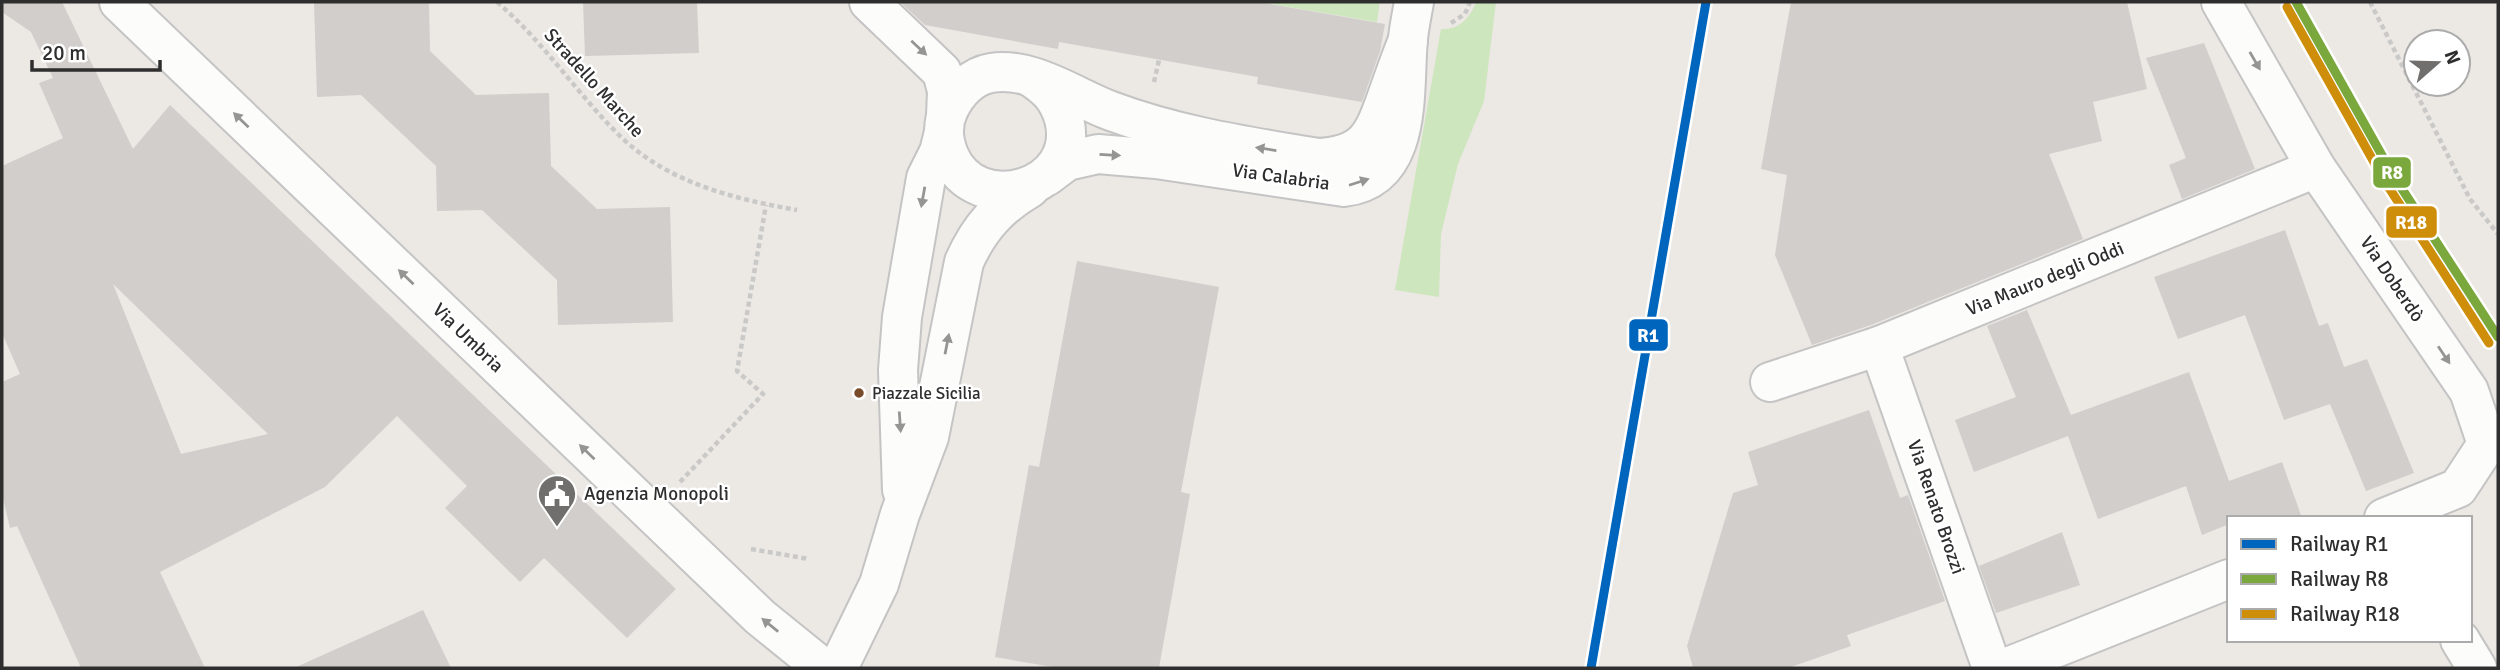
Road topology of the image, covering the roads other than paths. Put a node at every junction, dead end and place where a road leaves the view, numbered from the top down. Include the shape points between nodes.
1 (119, 2) edge
2 (869, 2) edge
3 (1415, 2) edge
4 (2221, 2) edge
5 (1408, 40) junction
6 (1029, 76) junction
7 (945, 124) junction
8 (2316, 168) junction
9 (1040, 181) junction
10 (1879, 346) junction
11 (1770, 382) dead end
12 (2386, 516) edge
13 (898, 527) junction
14 (2227, 580) edge
15 (2461, 642) edge
16 (823, 668) edge
17 (838, 668) edge
18 (1992, 668) edge
19 (2004, 668) edge
20 (2477, 668) edge

16 -> 1 street, Via Umbria via 760,617
2 -> 7 street via 942,72 947,91
3 - 5 street, Via Calabria
4 -> 8 street, Via Doberdò
5 -> 6 street, Via Calabria via 1376,128 1360,147 1330,157 1178,134
9 -> 5 street, Via Calabria via 1067,162 1098,154 1344,187 1367,181 1386,163 1403,120
6 - 7 street via 1009,71 988,73 970,82 955,97
6 - 9 street via 1053,95 1065,124 1059,161
7 - 9 street via 953,164 979,187 1015,192
7 -> 13 street via 939,152 926,178 902,317 898,370 903,475
8 - 10 street, Via Mauro degli Oddi
8 -> 12 street, Via Doberdò via 2469,391 2487,444 2458,488
13 -> 9 street via 929,437 964,261 991,217
10 - 11 street, Via Mauro degli Oddi
10 - 18 street, Via Renato Brozzi
13 - 17 street via 870,608
14 - 19 street
15 - 20 street

